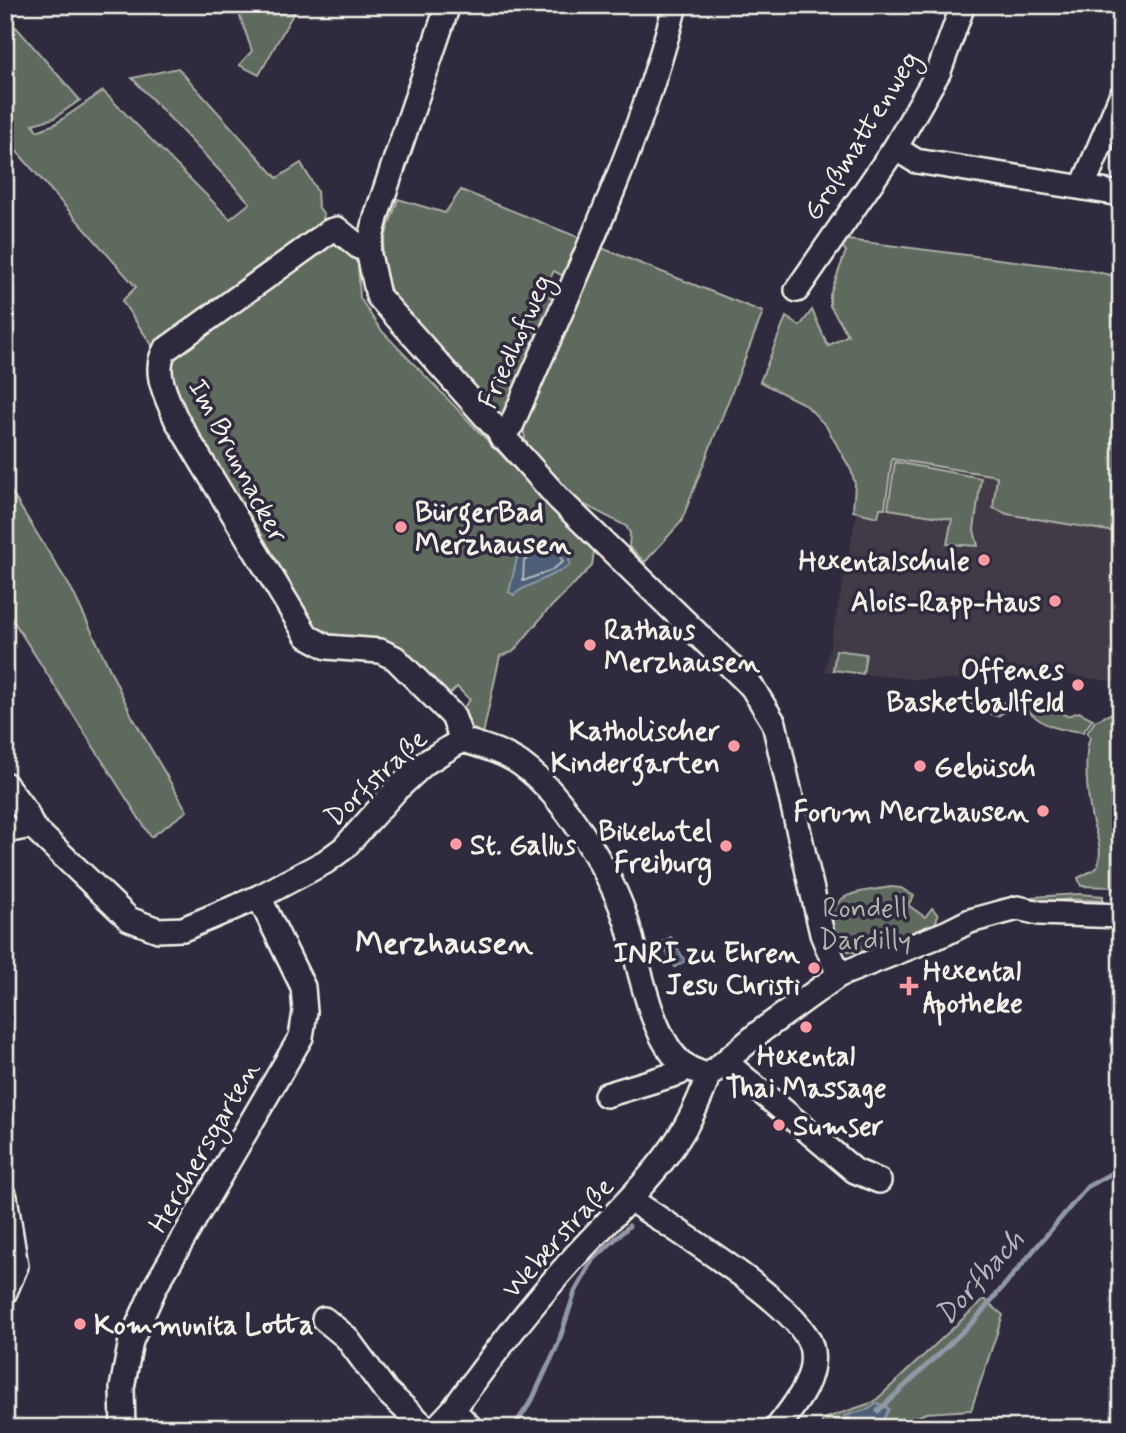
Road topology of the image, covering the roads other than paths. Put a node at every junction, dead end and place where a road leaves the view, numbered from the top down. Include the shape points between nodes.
1 (447, 5) edge
2 (675, 5) edge
3 (962, 5) edge
4 (1121, 96) edge
5 (894, 148) junction
6 (1083, 186) junction
7 (1121, 194) edge
8 (368, 250) junction
9 (797, 290) dead end
10 (501, 437) junction
11 (462, 740) junction
12 (5, 784) edge
13 (32, 826) junction
14 (5, 831) edge
15 (259, 897) junction
16 (1121, 916) edge
17 (839, 975) junction
18 (685, 1065) junction
19 (718, 1070) junction
20 (606, 1095) dead end
21 (879, 1181) dead end
22 (5, 1197) edge
23 (630, 1199) junction
24 (5, 1292) edge
25 (324, 1319) dead end
26 (453, 1410) junction
27 (123, 1428) edge
28 (426, 1428) edge
29 (436, 1428) edge
30 (471, 1428) edge
31 (777, 1428) edge

1 - 8 street
2 - 10 street, Friedhofweg via 661,60 605,204 512,424
3 - 5 street, Großmattenweg via 939,71
4 - 6 street
5 - 6 street via 916,160
5 - 9 street, Großmattenweg
6 - 7 street
8 - 10 street via 378,296
8 - 11 street, Im Brunnacker via 337,229 330,231 165,350 159,361 162,382 182,429 307,636 327,647 380,651 395,657 453,716
10 - 17 street, Friedhofweg via 752,687 774,723 822,934
11 - 15 street, Dorfstraße via 425,763 344,848
11 - 18 street, Dorfstraße via 520,763 546,784 565,808 610,881 627,921 647,1000 671,1051
12 - 13 street, Dorfstraße
13 - 14 street
13 - 15 street, Dorfstraße via 129,919 158,930 183,929
15 - 27 street, Herchersgarten via 303,988 301,1037 155,1287 131,1340 122,1388
16 - 17 street via 1018,908 970,920
17 - 19 street via 761,1031
18 - 19 street, Dorfstraße
18 - 20 street via 679,1073
19 - 21 street, Dorfstraße via 855,1171
19 - 23 street, Weberstraße via 665,1162
22 - 24 street via 16,1266
23 - 26 street, Weberstraße via 555,1279
23 - 31 street via 783,1308 804,1330 811,1348 811,1370 801,1396
25 - 28 street via 346,1338 385,1390
26 - 29 street, Weberstraße
26 - 30 street

